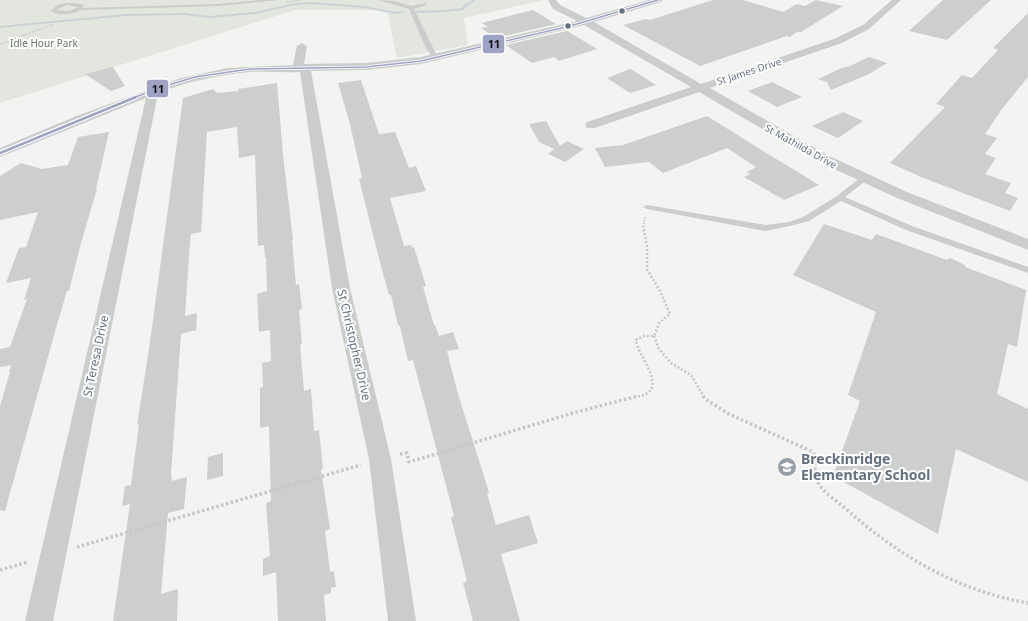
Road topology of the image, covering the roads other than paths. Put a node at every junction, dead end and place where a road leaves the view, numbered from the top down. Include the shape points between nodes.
1 (276, 0) edge
2 (380, 0) edge
3 (552, 0) edge
4 (658, 0) edge
5 (897, 0) edge
6 (424, 4) dead end
7 (411, 8) junction
8 (80, 9) junction
9 (586, 22) junction
10 (302, 46) dead end
11 (435, 58) junction
12 (301, 69) junction
13 (699, 88) junction
14 (153, 91) junction
15 (591, 124) dead end
16 (0, 153) edge
17 (864, 179) junction
18 (840, 198) junction
19 (647, 207) road end
20 (1028, 245) edge
21 (1028, 270) edge
22 (39, 621) edge
23 (402, 621) edge

1 - 8 lane via 218,5
2 - 7 lane
3 - 9 street, St Mathilda Drive via 556,7
4 - 9 street
5 - 13 street, St James Drive via 876,20 851,36
6 - 7 lane
7 - 11 lane
8 - 8 lane via 67,13 53,11 71,4 81,5
9 - 11 street
9 - 13 street, St Mathilda Drive
10 - 12 street, St Christopher Drive
11 - 12 street via 374,66
12 - 14 street via 262,68 222,72
12 - 23 street, St Christopher Drive via 341,288 380,460
13 - 15 street, St James Drive
13 - 17 street, St Mathilda Drive via 795,144
14 - 16 street
14 - 22 street, St Teresa Drive
17 - 18 lane
17 - 20 street, St Mathilda Drive
18 - 19 lane via 806,219 766,228
18 - 21 lane via 944,242

